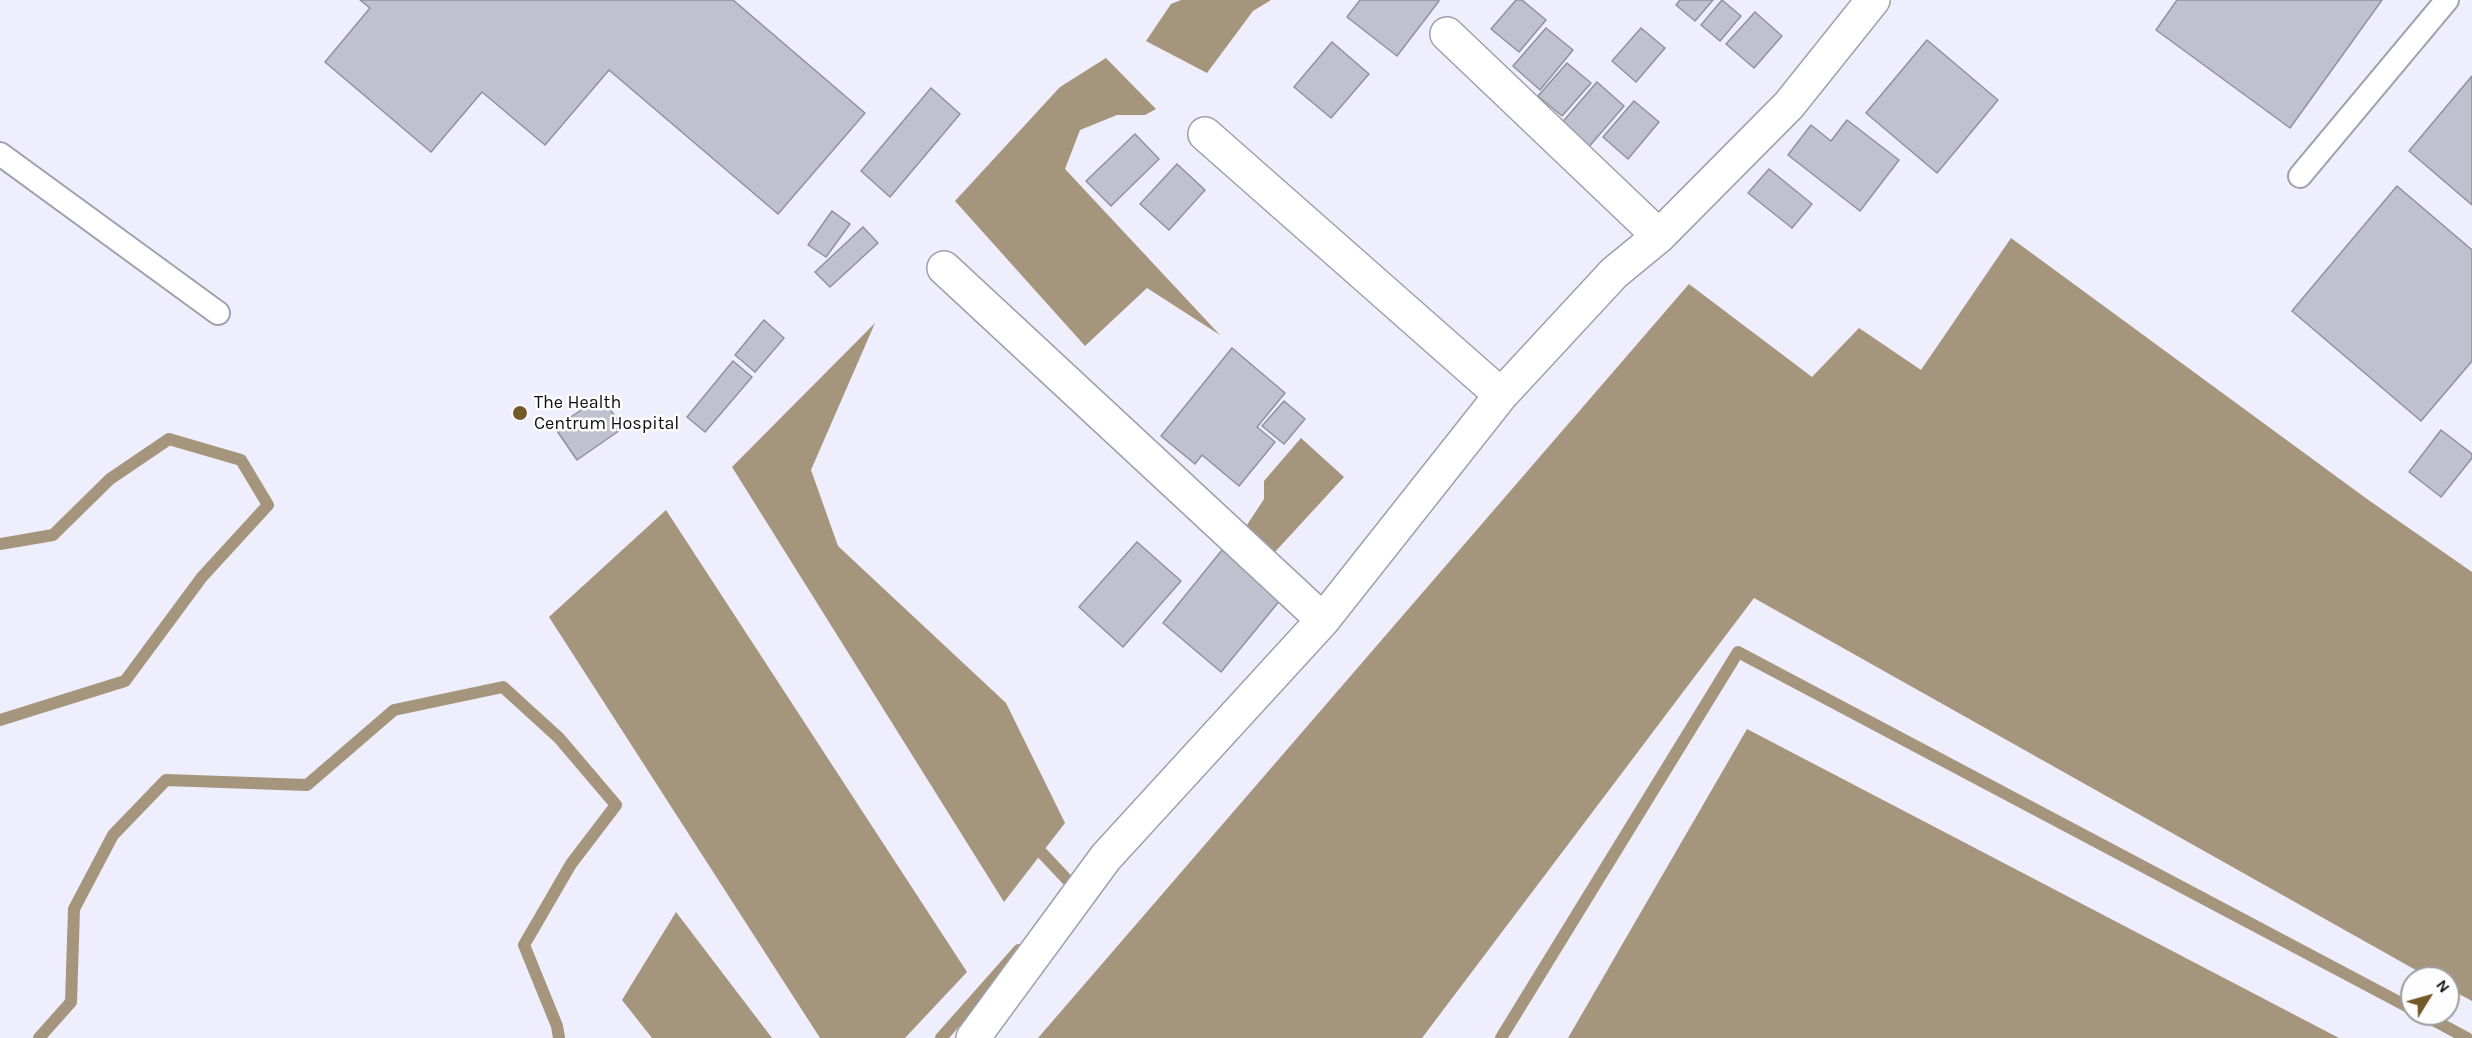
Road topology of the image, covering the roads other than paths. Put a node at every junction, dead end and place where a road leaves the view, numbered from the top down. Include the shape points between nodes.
1 (1873, 0) edge
2 (2447, 0) edge
3 (1447, 34) dead end
4 (1206, 134) dead end
5 (0, 154) edge
6 (2300, 176) dead end
7 (1659, 236) junction
8 (944, 268) dead end
9 (218, 313) dead end
10 (1501, 395) junction
11 (1323, 620) junction
12 (973, 1038) edge

1 - 7 street via 1789,105
2 - 6 lane
3 - 7 street
4 - 10 street
5 - 9 lane
7 - 10 street via 1614,273
8 - 11 street
10 - 11 street
11 - 12 street via 1106,856

